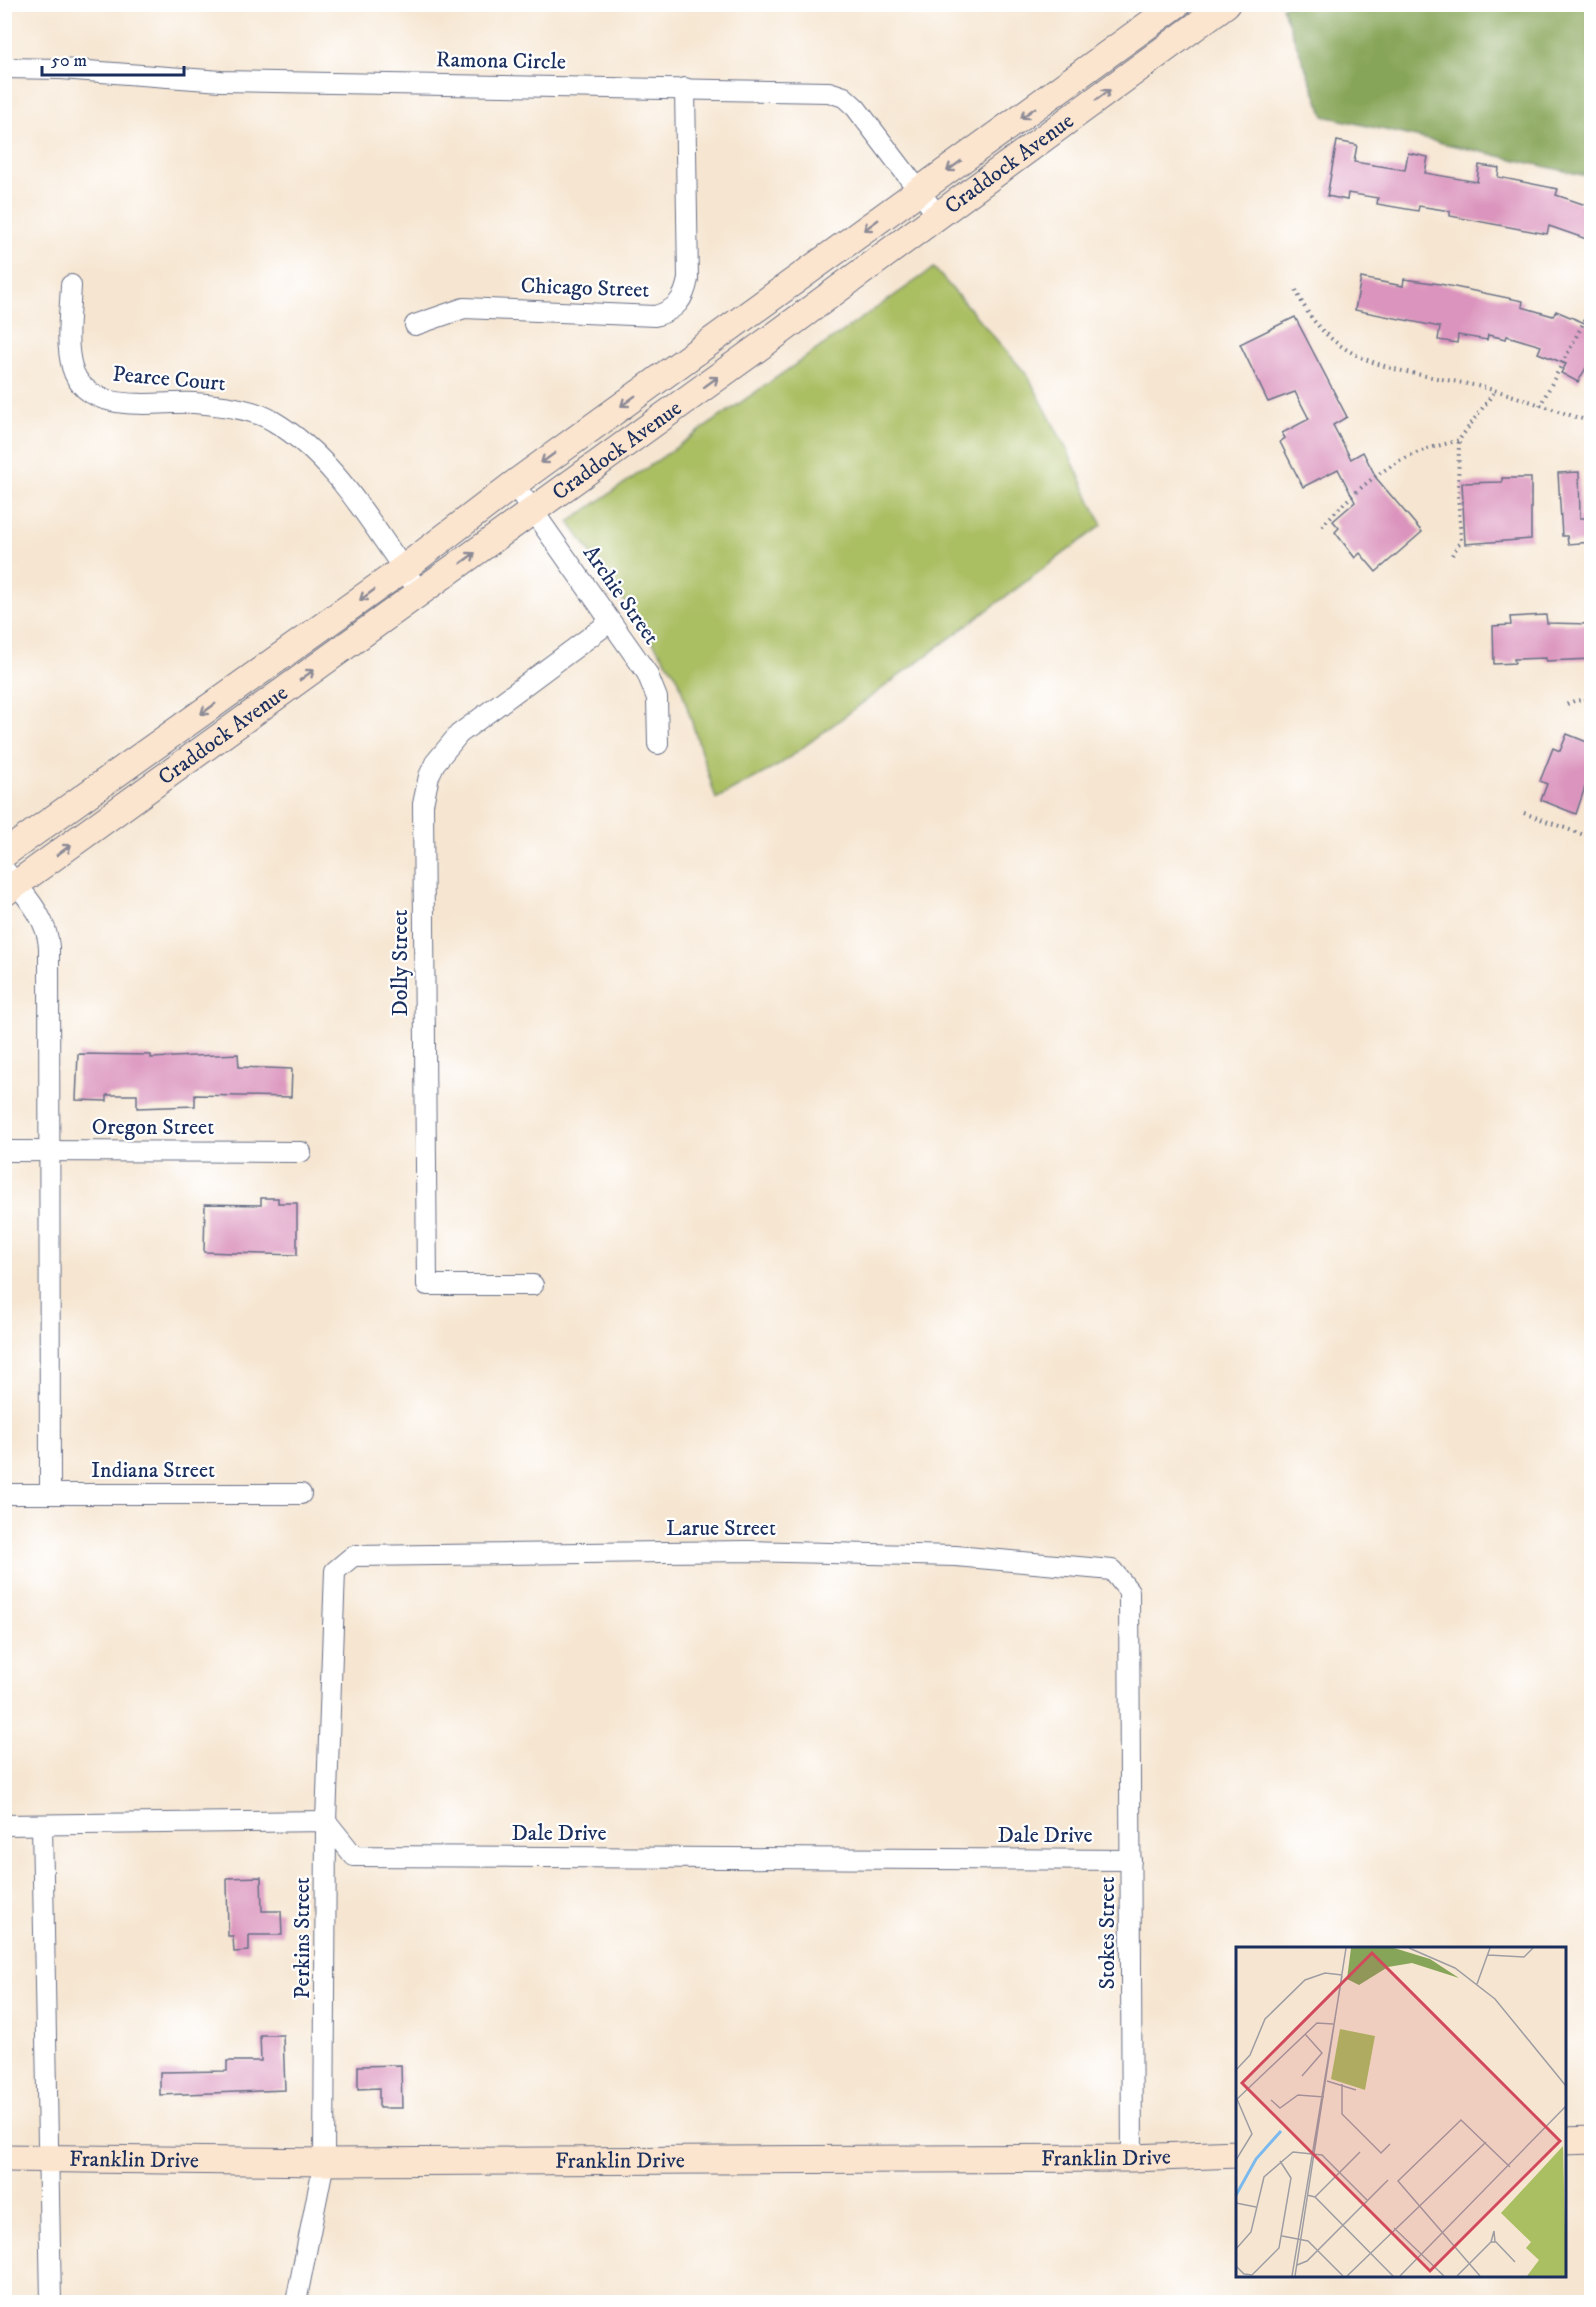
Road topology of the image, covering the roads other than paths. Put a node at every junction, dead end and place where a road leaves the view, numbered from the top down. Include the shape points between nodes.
1 (1177, 4) edge
2 (1227, 4) edge
3 (4, 68) edge
4 (685, 88) junction
5 (919, 191) junction
6 (938, 216) junction
7 (71, 285) dead end
8 (415, 326) dead end
9 (514, 483) junction
10 (532, 510) junction
11 (403, 569) junction
12 (420, 592) junction
13 (610, 622) junction
14 (658, 744) dead end
15 (4, 855) edge
16 (8, 882) edge
17 (4, 1151) edge
18 (48, 1151) junction
19 (301, 1152) dead end
20 (533, 1285) dead end
21 (50, 1493) junction
22 (4, 1494) edge
23 (301, 1494) dead end
24 (1112, 1570) joint
25 (334, 1571) joint
26 (326, 1821) junction
27 (4, 1825) edge
28 (42, 1825) junction
29 (1131, 1860) junction
30 (1592, 2140) edge
31 (1566, 2141) edge
32 (1236, 2154) edge
33 (4, 2158) edge
34 (49, 2158) junction
35 (1132, 2158) junction
36 (324, 2162) junction
37 (51, 2302) edge
38 (296, 2302) edge

1 -> 5 street, Craddock Avenue
6 -> 2 street, Craddock Avenue
3 - 4 street, Ramona Circle via 221,81
4 - 5 street, Ramona Circle via 812,90 844,98 867,120
4 - 8 street, Chicago Street via 688,279 686,292 674,308 655,316 464,308
5 - 6 street, Ramona Circle
5 -> 9 street, Craddock Avenue
10 -> 6 street, Craddock Avenue
7 - 11 street, Pearce Court via 72,369 83,385 98,397 125,404 230,407 270,420 306,442 338,477
9 - 10 street, Archie Street
9 - 11 street, Craddock Avenue
12 -> 10 street, Craddock Avenue
10 - 13 street, Archie Street
11 - 12 street, Pearce Court
11 -> 15 street, Craddock Avenue
16 -> 12 street, Craddock Avenue
13 - 14 street, Archie Street via 653,685
13 - 20 street, Dolly Street via 459,734 435,763 423,804 427,1285
16 - 18 street via 41,917 48,933
17 - 18 street, Oregon Street
18 - 19 street, Oregon Street
18 - 21 street
21 - 22 street, Indiana Street
21 - 23 street, Indiana Street
24 - 25 street, Larue Street via 956,1556 747,1551 353,1556
24 - 29 street, Stokes Street via 1129,1592
25 - 26 street, Perkins Street
26 - 28 street
26 - 29 street, Dale Drive via 354,1856
26 - 36 street, Perkins Street
27 - 28 street
28 - 34 street
29 - 35 street, Stokes Street
30 - 31 street
32 - 35 street, Franklin Drive
33 - 34 street, Franklin Drive
34 - 36 street, Franklin Drive
34 - 37 street
35 - 36 street, Franklin Drive
36 - 38 street, Perkins Street

